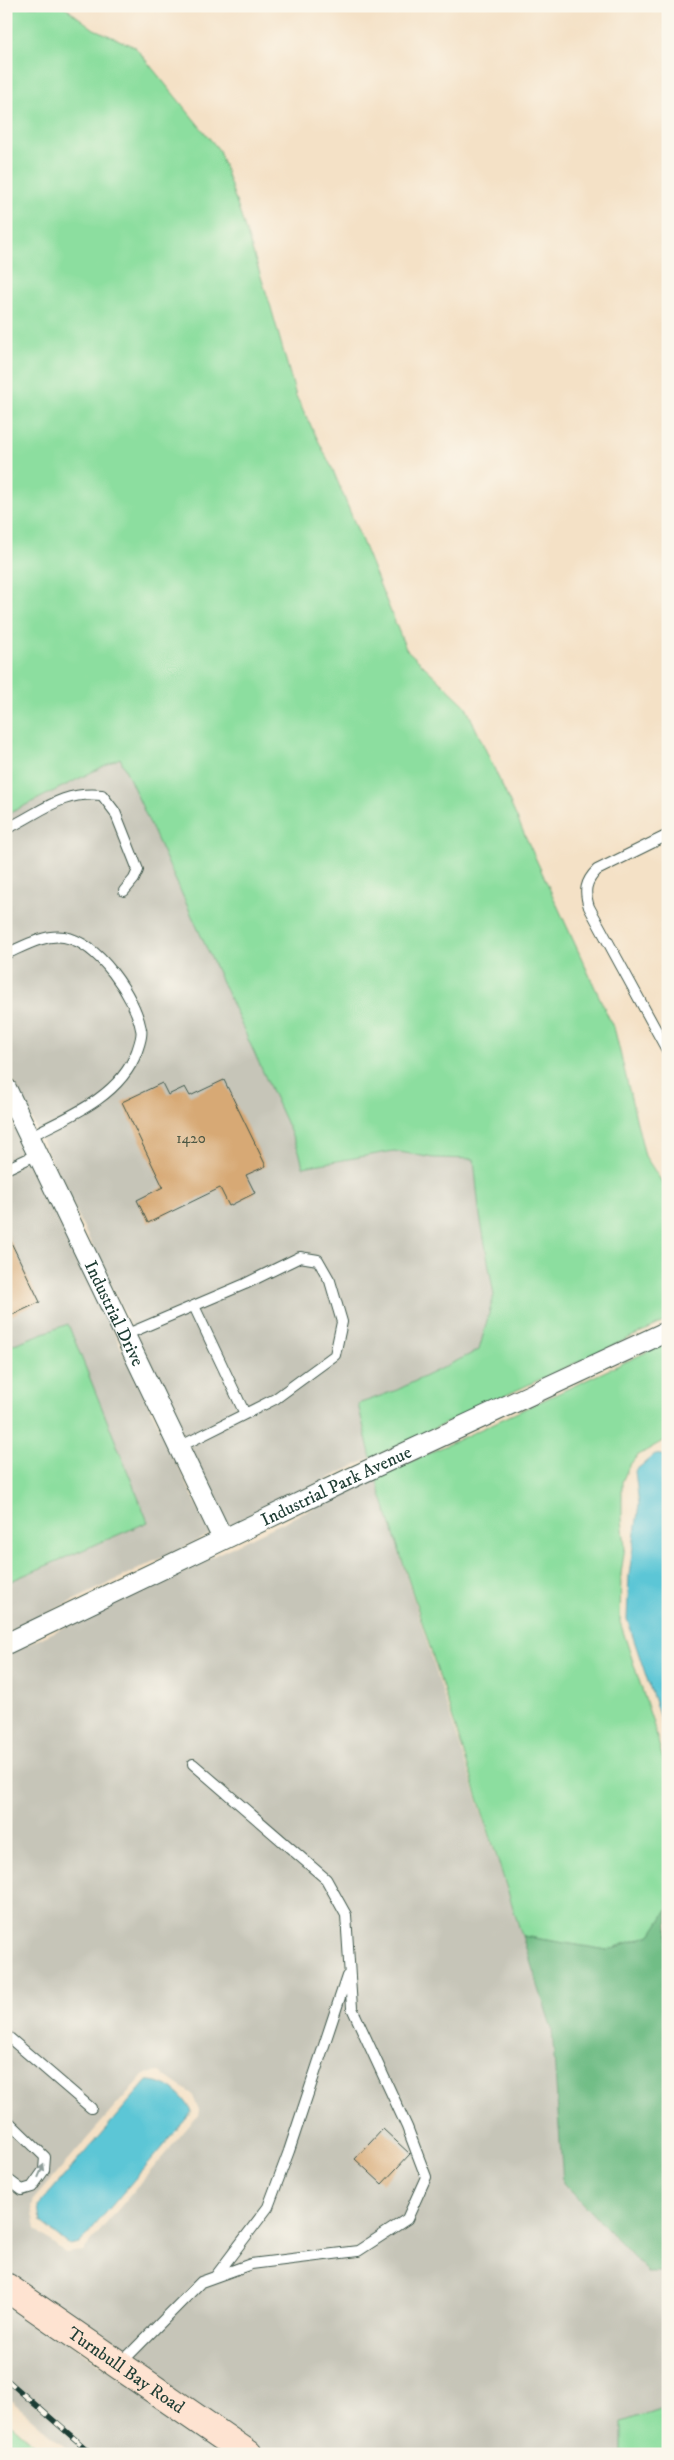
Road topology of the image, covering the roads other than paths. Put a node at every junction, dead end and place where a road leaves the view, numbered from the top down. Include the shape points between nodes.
1 (6, 829) edge
2 (668, 834) edge
3 (124, 891) dead end
4 (6, 954) edge
5 (664, 1037) edge
6 (668, 1052) edge
7 (9, 1100) edge
8 (34, 1145) junction
9 (6, 1169) edge
10 (194, 1306) junction
11 (668, 1331) edge
12 (125, 1335) junction
13 (245, 1414) junction
14 (179, 1448) junction
15 (223, 1539) junction
16 (6, 1644) edge
17 (193, 1764) dead end
18 (349, 1970) junction
19 (6, 2035) edge
20 (92, 2108) dead end
21 (6, 2120) edge
22 (6, 2178) edge
23 (215, 2277) junction
24 (6, 2287) edge
25 (119, 2364) junction
26 (248, 2454) edge

1 - 3 lane via 68,796 83,793 102,795 115,812 138,870
2 - 5 lane via 597,870 586,887 589,907
4 - 8 lane via 31,942 50,938 65,938 86,948 119,978 130,996 142,1031 137,1052 124,1074 103,1096
5 - 6 lane
7 - 8 street, Industrial Drive
8 - 9 lane
8 - 12 street, Industrial Drive
10 - 12 lane
10 - 13 lane
10 - 13 lane via 300,1257 318,1260 330,1281 342,1322 334,1355 275,1399
11 - 15 street, Industrial Park Avenue
12 - 14 street, Industrial Drive
13 - 14 lane
14 - 15 street, Industrial Drive
15 - 16 street, Industrial Park Avenue
17 - 18 lane via 326,1879 346,1915
18 - 23 lane via 268,2207
18 - 23 lane via 352,2008 426,2177 407,2218 358,2251 251,2264
19 - 20 lane
22 -> 21 lane via 22,2190 32,2187 44,2170 44,2157
23 - 25 lane via 201,2282
24 - 25 street, Turnbull Bay Road
25 - 26 street, Turnbull Bay Road

